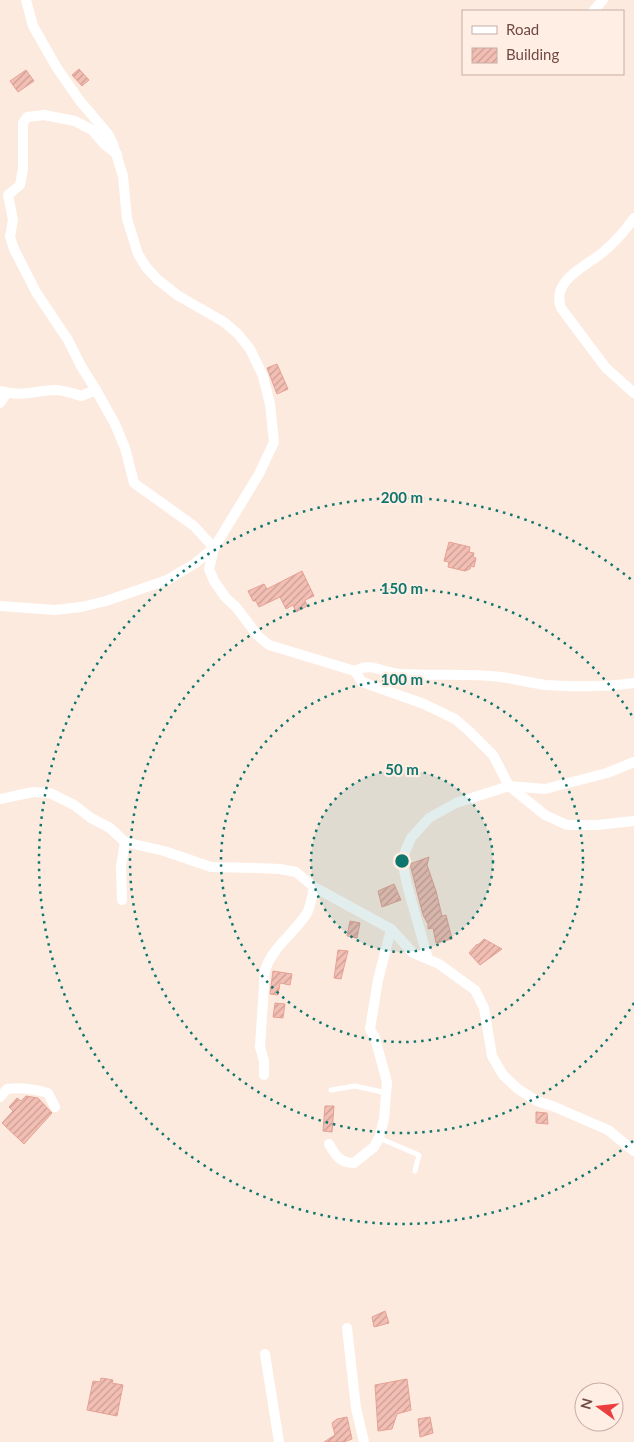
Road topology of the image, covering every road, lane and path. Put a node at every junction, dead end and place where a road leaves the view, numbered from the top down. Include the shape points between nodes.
1 (26, 0) edge
2 (603, 0) edge
3 (594, 10) edge
4 (118, 155) junction
5 (634, 218) edge
6 (96, 390) junction
7 (3, 392) edge
8 (634, 393) edge
9 (0, 403) edge
10 (214, 548) junction
11 (0, 606) edge
12 (355, 671) junction
13 (634, 683) edge
14 (634, 762) edge
15 (509, 786) junction
16 (0, 799) edge
17 (634, 821) edge
18 (125, 842) junction
19 (314, 886) junction
20 (122, 900) dead end
21 (391, 929) junction
22 (428, 959) junction
23 (264, 1075) dead end
24 (331, 1090) dead end
25 (388, 1094) junction
26 (0, 1097) edge
27 (54, 1107) dead end
28 (379, 1138) junction
29 (329, 1144) dead end
30 (634, 1151) edge
31 (414, 1170) dead end
32 (347, 1328) dead end
33 (265, 1354) dead end
34 (279, 1442) edge
35 (364, 1442) edge

1 - 4 street via 33,26 44,46 80,102 108,134
2 - 3 street
4 - 6 street via 92,130 75,120 44,115 27,117 23,123 20,185 8,195 13,220 10,236 14,249 36,292
4 - 10 street via 127,219 138,254 157,279 177,295 224,322 238,334 250,349 263,376 270,404 274,442 259,474
5 - 8 street via 605,251 568,279 559,294 559,301 606,368
6 - 7 street via 81,396 55,390 16,395
6 - 10 street via 115,424 134,483 194,526
7 - 9 street
10 - 11 street via 167,580 106,601 55,610
10 - 12 street via 210,569 214,582 258,636 269,645
12 - 13 street via 362,666 370,666 401,674 501,677 577,687
12 - 15 street via 362,682 455,719 493,755
14 - 15 street via 607,773 545,789
15 - 17 street via 545,815 567,826
15 - 22 street via 456,802 439,811 411,838 403,865
16 - 18 street via 33,792 50,793 110,828
18 - 19 street via 211,867 296,872
18 - 20 street via 121,866
19 - 21 street
19 - 23 street via 308,911 274,951 265,970 260,1047
21 - 22 street via 413,953
21 - 25 street via 370,1029 388,1082
22 - 30 street via 475,990 484,1008 492,1056 511,1083 537,1101 608,1130
24 - 25 lane via 355,1086
25 - 28 street
26 - 27 street via 7,1089 19,1087 48,1093
28 - 29 street via 374,1147 354,1162 341,1161
28 - 31 lane via 419,1155
32 - 35 street via 356,1408
33 - 34 street

